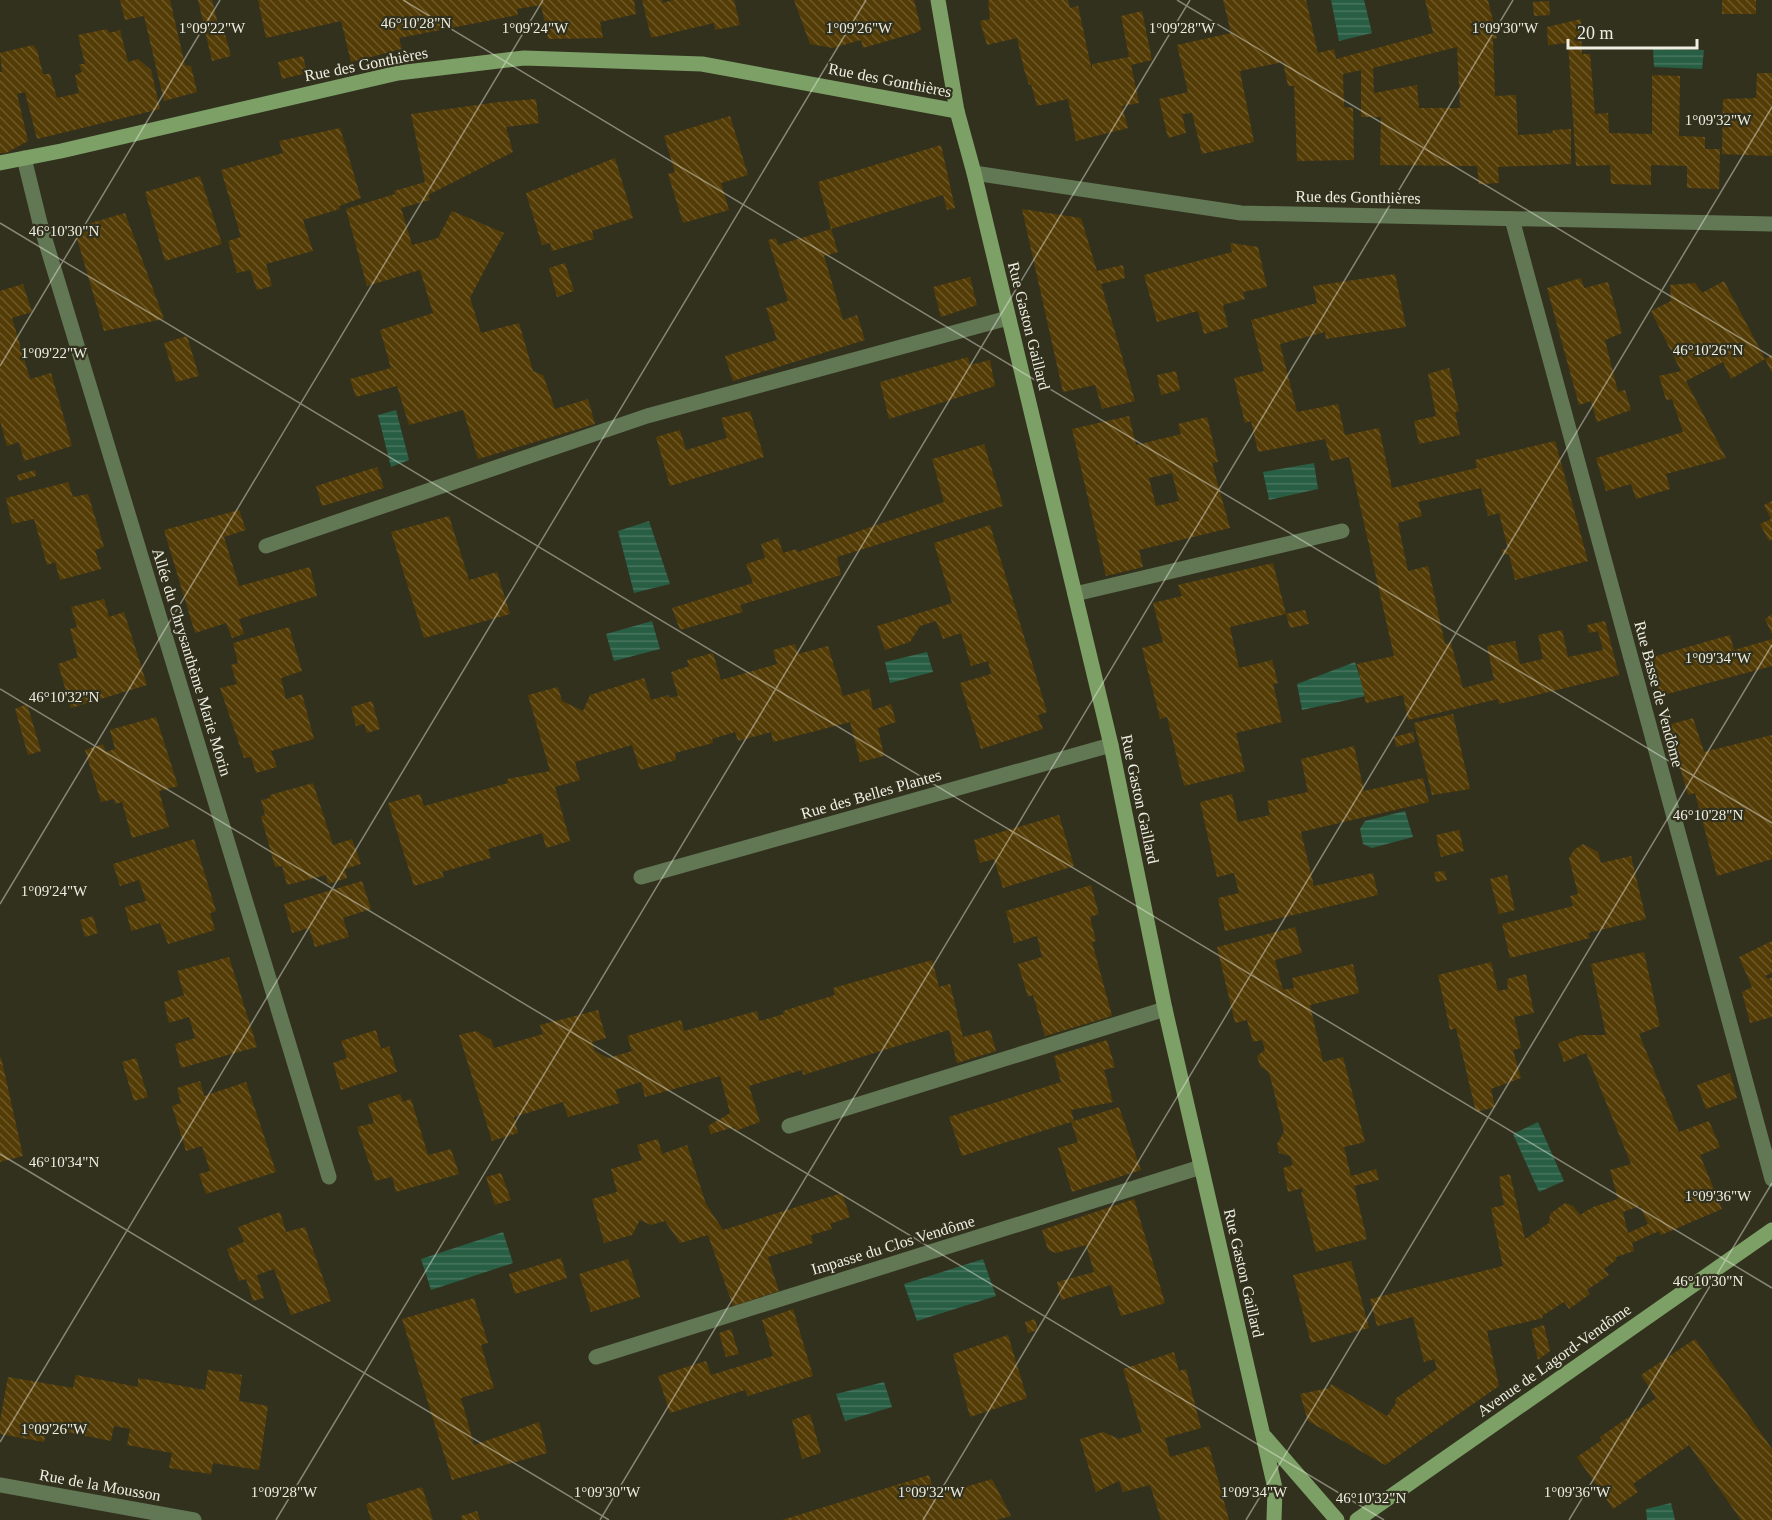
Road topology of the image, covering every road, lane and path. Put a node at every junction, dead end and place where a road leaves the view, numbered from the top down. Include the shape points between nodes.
1 (938, 0) edge
2 (957, 111) junction
3 (24, 158) junction
4 (0, 164) edge
5 (974, 173) junction
6 (1512, 219) junction
7 (1772, 224) edge
8 (1008, 318) junction
9 (1342, 531) dead end
10 (266, 546) dead end
11 (1075, 594) junction
12 (1110, 745) junction
13 (641, 877) dead end
14 (1165, 1009) junction
15 (789, 1126) dead end
16 (1201, 1167) junction
17 (329, 1177) dead end
18 (1772, 1179) edge
19 (1772, 1230) edge
20 (596, 1357) dead end
21 (1263, 1434) junction
22 (0, 1485) edge
23 (194, 1520) edge
24 (1274, 1520) edge
25 (1337, 1520) edge
26 (1357, 1520) edge

1 - 2 street
2 - 3 street, Rue des Gonthières via 702,64 524,58 398,73
2 - 5 street, Rue des Gonthières
3 - 4 street, Rue des Gonthières
3 - 17 street, Allée du Chrysanthème Marie Morin via 40,223
5 - 6 street, Rue des Gonthières via 1241,213
5 - 8 street, Rue Gaston Gaillard
6 - 7 street, Rue des Gonthières
6 - 18 street, Rue Basse de Vendôme
8 - 10 street via 648,416
8 - 11 street, Rue Gaston Gaillard
9 - 11 street
11 - 12 street, Rue Gaston Gaillard
12 - 13 street, Rue des Belles Plantes
12 - 14 street, Rue Gaston Gaillard
14 - 15 street
14 - 16 street, Rue Gaston Gaillard
16 - 20 street, Impasse du Clos Vendôme
16 - 21 street, Rue Gaston Gaillard
19 - 26 street, Avenue de Lagord-Vendôme
21 - 24 street, Rue Gaston Gaillard via 1275,1488
21 - 25 street, Rue Gaston Gaillard
22 - 23 street, Rue de la Mousson

